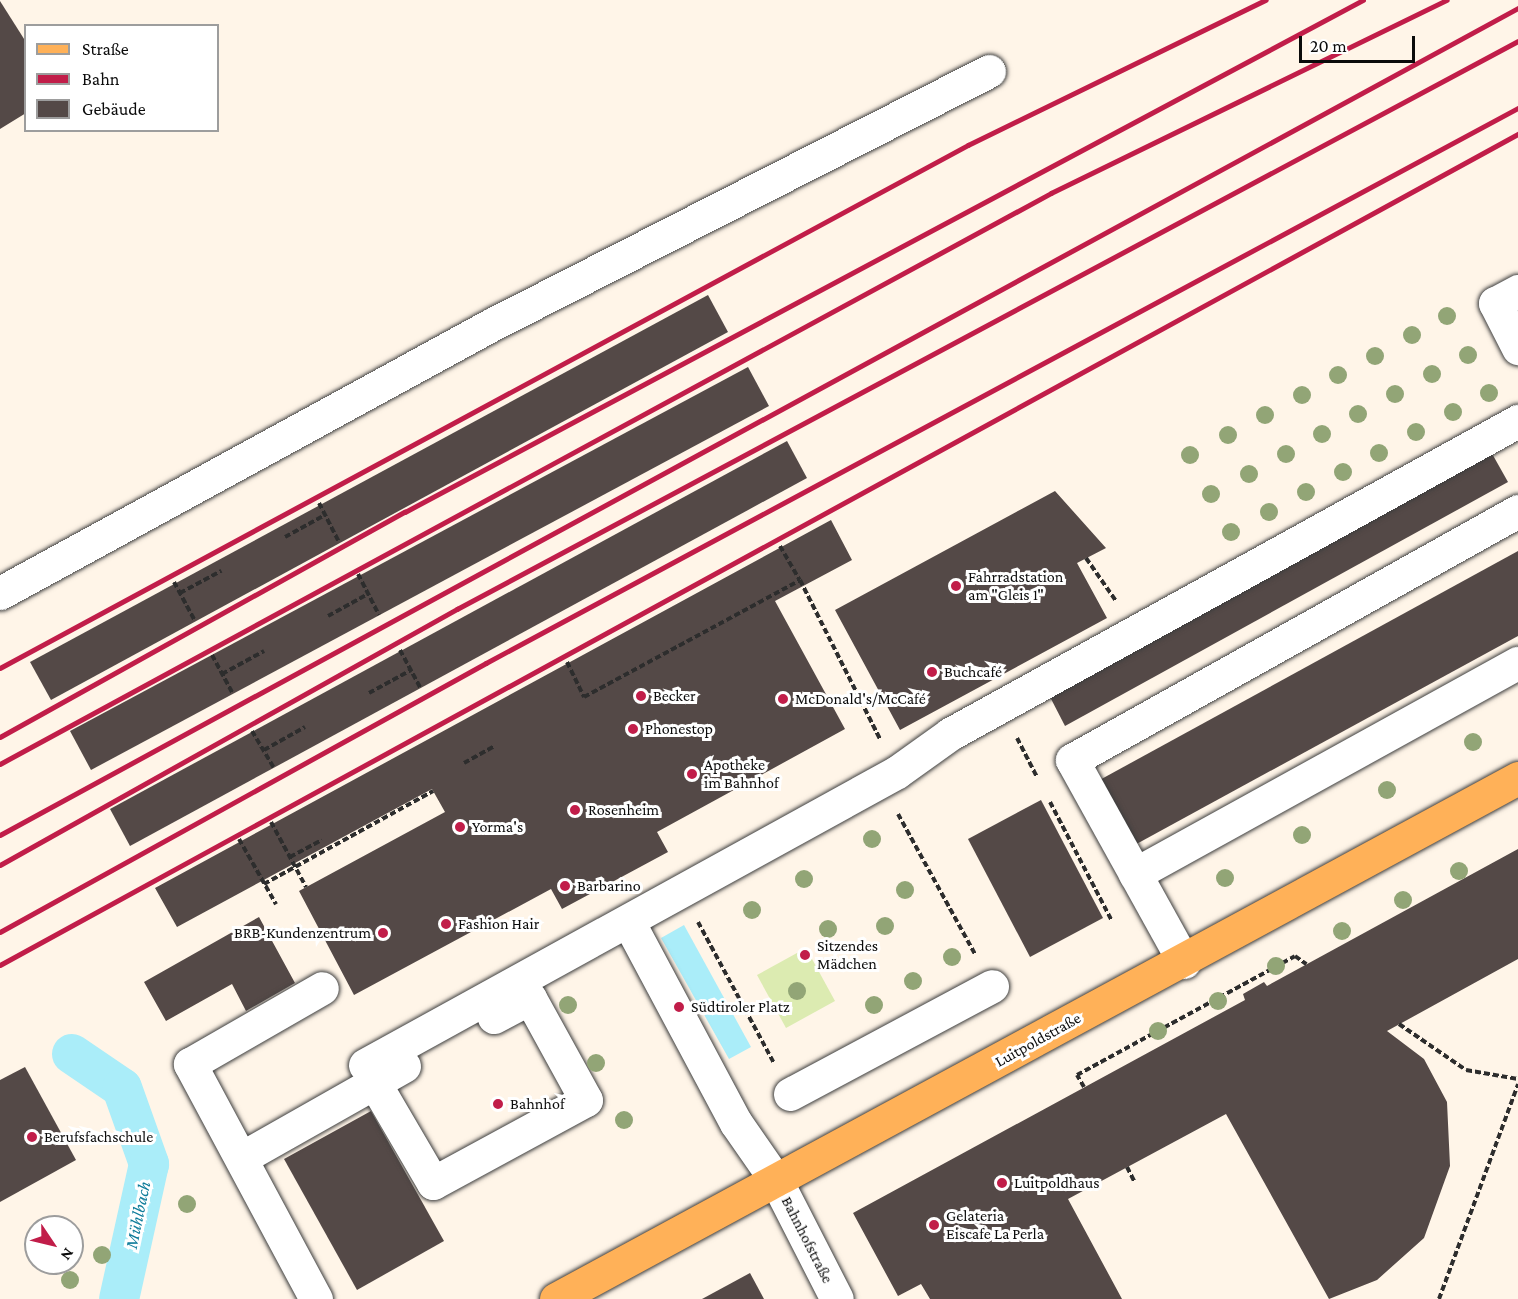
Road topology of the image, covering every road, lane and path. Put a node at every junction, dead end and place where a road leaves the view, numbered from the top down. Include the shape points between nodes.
1 (989, 71) dead end
2 (1518, 291) edge
3 (1518, 348) edge
4 (1518, 421) edge
5 (320, 503) dead end
6 (1518, 511) edge
7 (325, 515) junction
8 (285, 537) dead end
9 (339, 542) dead end
10 (780, 546) dead end
11 (1086, 558) dead end
12 (221, 571) dead end
13 (358, 574) dead end
14 (800, 580) junction
15 (174, 582) dead end
16 (0, 593) edge
17 (180, 593) junction
18 (368, 594) junction
19 (1118, 605) dead end
20 (379, 615) dead end
21 (328, 616) dead end
22 (195, 621) dead end
23 (400, 650) dead end
24 (264, 651) dead end
25 (212, 655) dead end
26 (567, 662) dead end
27 (1518, 663) edge
28 (411, 670) junction
29 (222, 674) junction
30 (421, 689) dead end
31 (369, 693) dead end
32 (233, 694) dead end
33 (999, 708) junction
34 (305, 728) dead end
35 (252, 731) dead end
36 (880, 739) dead end
37 (495, 746) dead end
38 (264, 750) junction
39 (464, 763) dead end
40 (274, 768) dead end
41 (889, 777) junction
42 (1518, 778) edge
43 (1040, 782) dead end
44 (433, 791) dead end
45 (1044, 791) dead end
46 (271, 822) dead end
47 (239, 839) dead end
48 (322, 840) dead end
49 (290, 857) junction
50 (295, 866) junction
51 (1135, 874) junction
52 (264, 884) junction
53 (306, 887) dead end
54 (681, 892) junction
55 (276, 904) dead end
56 (628, 921) junction
57 (1112, 921) dead end
58 (1184, 962) junction
59 (1306, 964) dead end
60 (992, 986) joint
61 (322, 988) dead end
62 (1399, 1024) dead end
63 (1087, 1062) dead end
64 (1090, 1068) junction
65 (370, 1074) junction
66 (1518, 1079) edge
67 (1518, 1084) edge
68 (1083, 1087) dead end
69 (790, 1094) joint
70 (243, 1157) junction
71 (1127, 1167) dead end
72 (1134, 1181) dead end
73 (777, 1182) junction
74 (316, 1299) edge
75 (556, 1299) edge
76 (837, 1299) edge
77 (1439, 1299) edge

1 - 16 street via 491,325
2 - 3 street via 1494,303
4 - 33 street
5 - 7 path
6 - 51 street via 1072,760
7 - 8 path
7 - 9 path
10 - 14 path
11 - 19 path
12 - 17 path
13 - 18 path
14 - 26 path via 584,697
14 - 36 path
15 - 17 path
17 - 22 path
18 - 20 path
18 - 21 path
23 - 28 path
24 - 29 path
25 - 29 path
27 - 51 street
28 - 30 path
28 - 31 path
29 - 32 path
33 - 41 street via 950,734
33 - 43 path
34 - 38 path
35 - 38 path
37 - 39 path
38 - 40 path
41 - 54 street
41 - 60 path
42 - 58 main road, Luitpoldstraße
44 - 50 path
45 - 57 path
46 - 49 path
47 - 52 path
48 - 49 path
49 - 50 path
50 - 52 path
50 - 53 path
51 - 58 street
52 - 55 path
54 - 56 street
54 - 69 path
56 - 65 street
56 - 73 street, Bahnhofstraße via 736,1123
58 - 73 main road, Luitpoldstraße
59 - 64 path via 1294,956
60 - 69 street
61 - 70 street via 190,1064
62 - 66 path via 1466,1070
63 - 64 path
64 - 68 path via 1077,1075
65 - 65 street via 433,1183 586,1100 530,998
65 - 70 street
67 - 77 path
70 - 74 street
71 - 72 path
73 - 75 main road, Luitpoldstraße
73 - 76 street, Bahnhofstraße

